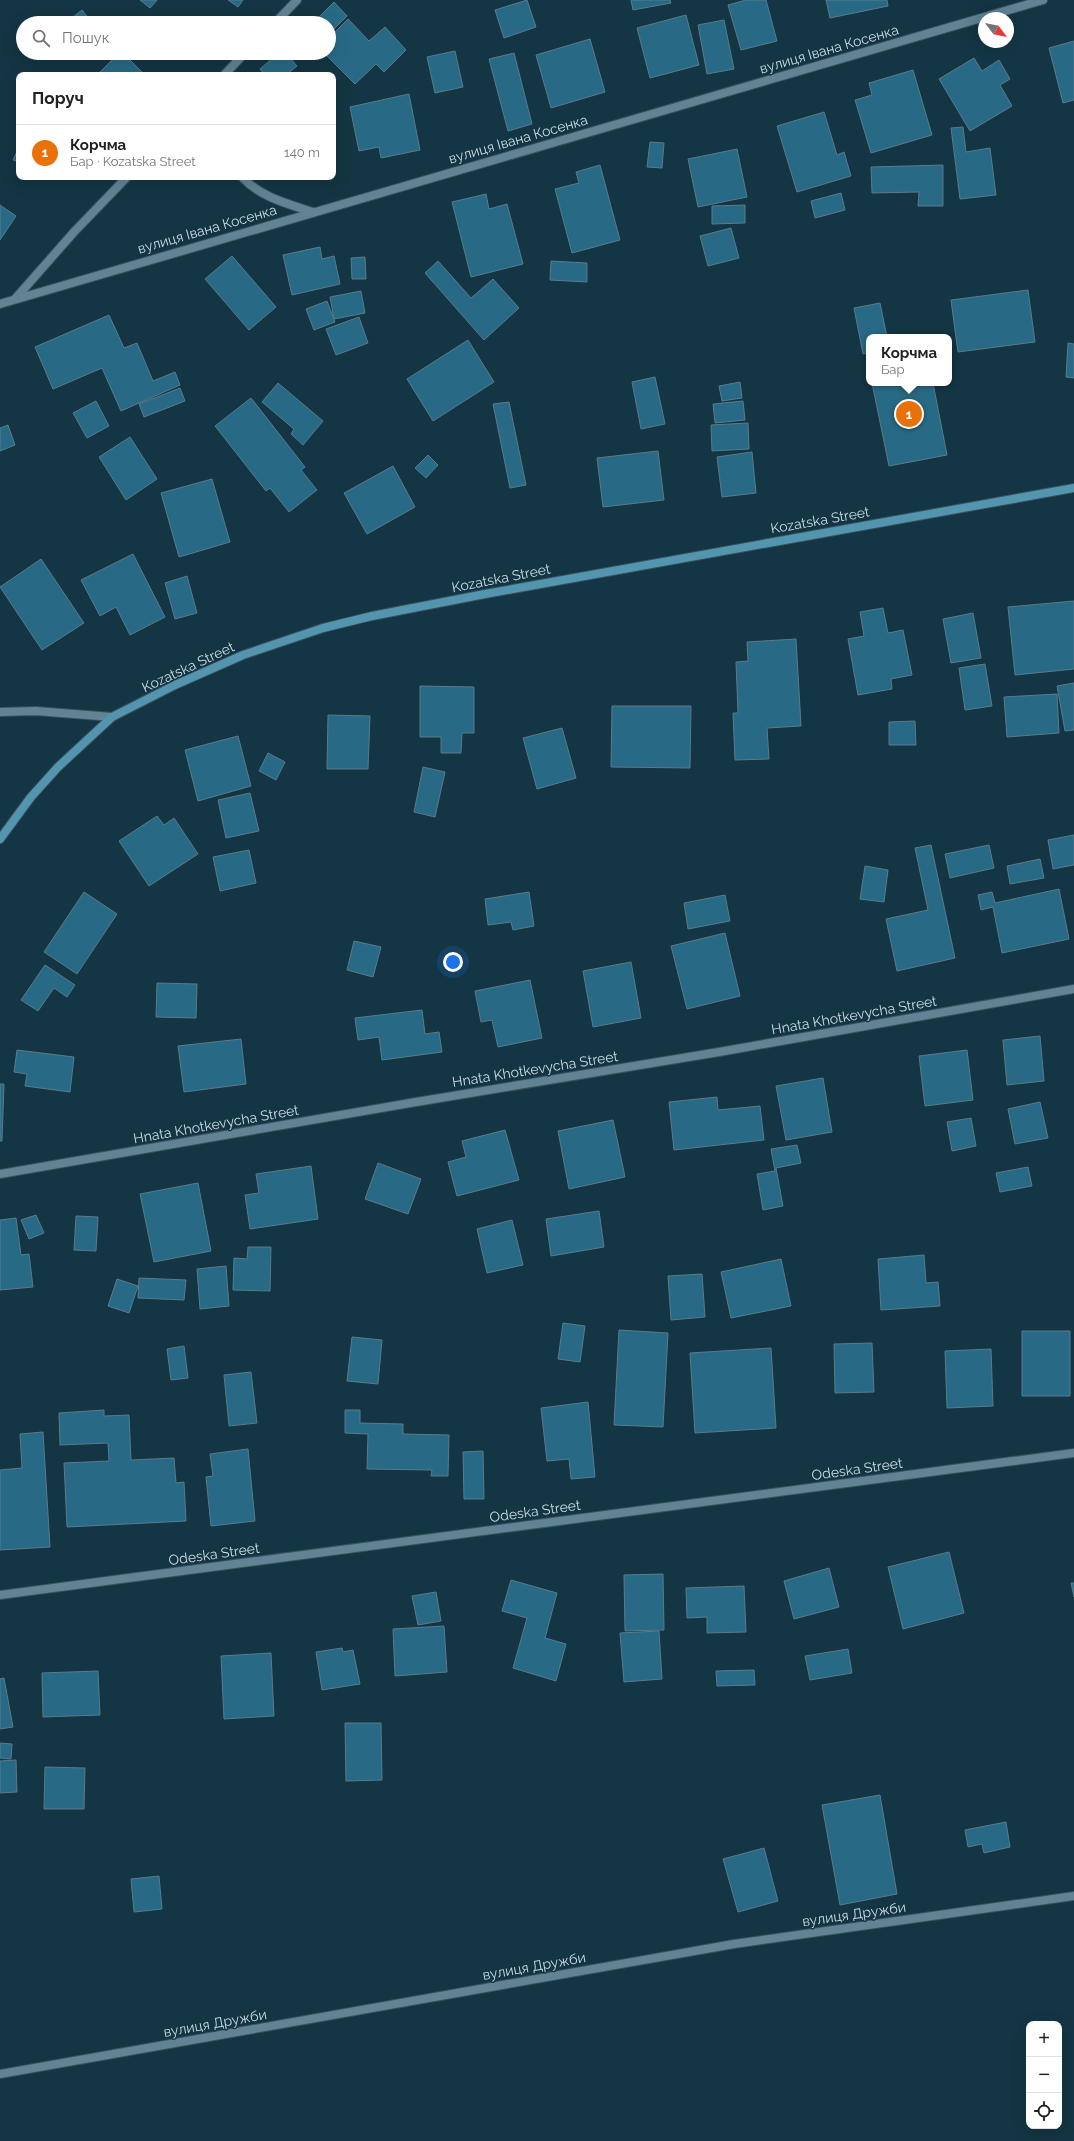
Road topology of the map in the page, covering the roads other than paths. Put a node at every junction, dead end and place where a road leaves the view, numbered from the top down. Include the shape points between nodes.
1 (298, 0) edge
2 (1043, 0) edge
3 (282, 16) edge
4 (238, 60) edge
5 (227, 72) edge
6 (124, 180) edge
7 (245, 180) edge
8 (313, 212) junction
9 (15, 299) junction
10 (0, 304) edge
11 (1074, 488) edge
12 (0, 712) edge
13 (112, 717) junction
14 (0, 839) edge
15 (1074, 989) edge
16 (0, 1174) edge
17 (1074, 1453) edge
18 (0, 1595) edge
19 (1074, 1896) edge
20 (0, 2074) edge

1 - 3 street
2 - 8 street, вулиця Івана Косенка
4 - 5 street
6 - 9 street
7 - 8 street via 274,199
8 - 9 street, вулиця Івана Косенка
9 - 10 street, вулиця Івана Косенка
11 - 13 main road, Kozatska Street via 755,544 372,616 323,628 243,655 175,684
12 - 13 street via 36,711
13 - 14 main road, Kozatska Street via 58,767 31,797
15 - 16 street, Hnata Khotkevycha Street
17 - 18 street, Odeska Street
19 - 20 street, вулиця Дружби via 727,1946

